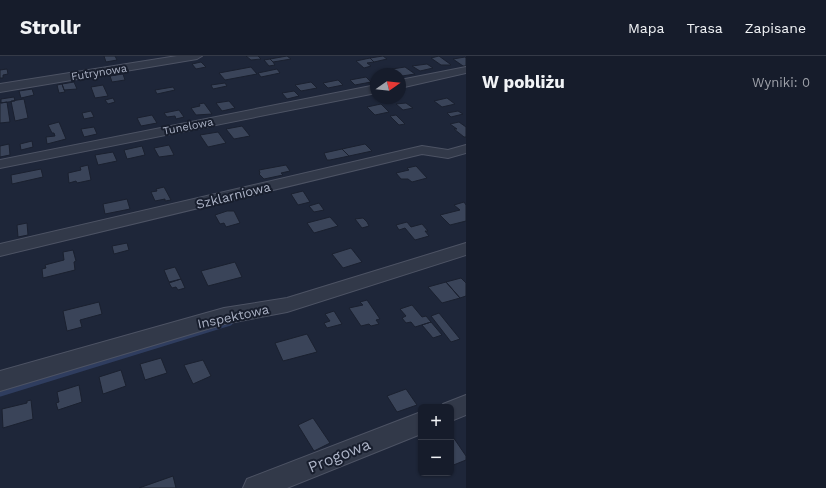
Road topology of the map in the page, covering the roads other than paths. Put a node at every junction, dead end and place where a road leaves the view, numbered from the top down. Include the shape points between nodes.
1 (197, 56) edge
2 (466, 70) edge
3 (406, 83) edge
4 (0, 88) edge
5 (370, 90) edge
6 (466, 149) edge
7 (0, 164) edge
8 (466, 249) edge
9 (0, 250) edge
10 (0, 381) edge
11 (466, 405) edge
12 (454, 410) edge
13 (418, 424) edge
14 (256, 488) edge

1 - 4 street, Futrynowa
2 - 3 street
5 - 7 street, Tunelowa
6 - 9 street, Szklarniowa via 448,154 422,150
8 - 10 street, Inspektowa via 287,305 224,316
11 - 12 street
13 - 14 street, Progowa

